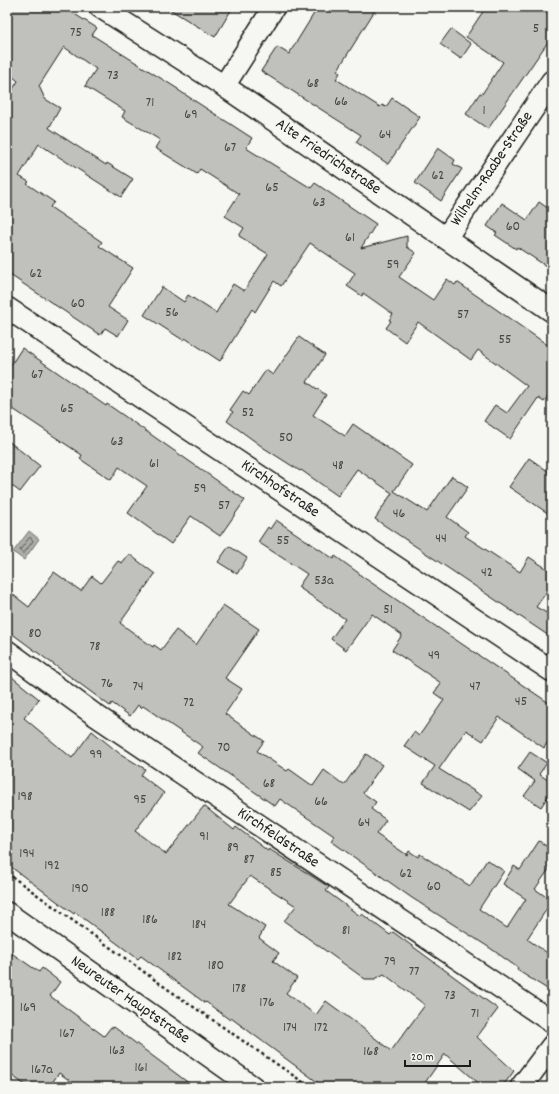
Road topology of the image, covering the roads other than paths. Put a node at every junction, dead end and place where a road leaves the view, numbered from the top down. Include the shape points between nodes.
1 (100, 7) edge
2 (274, 7) edge
3 (552, 81) edge
4 (224, 86) junction
5 (446, 238) junction
6 (7, 308) edge
7 (552, 311) edge
8 (7, 651) edge
9 (552, 671) edge
10 (7, 913) edge
11 (552, 1022) edge
12 (552, 1046) edge
13 (253, 1087) edge
14 (521, 1087) edge

1 - 4 street, Alte Friedrichstraße
2 - 4 street
3 - 5 street, Wilhelm-Raabe-Straße
4 - 5 street, Alte Friedrichstraße
5 - 7 street, Alte Friedrichstraße
6 - 9 street, Kirchhofstraße
8 - 11 street, Kirchfeldstraße via 95,715
10 - 13 street, Neureuter Hauptstraße
12 - 14 street

